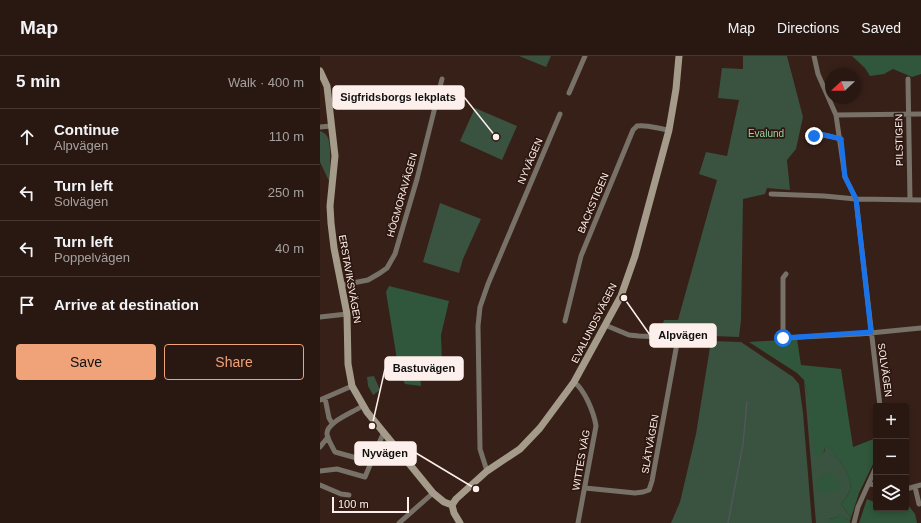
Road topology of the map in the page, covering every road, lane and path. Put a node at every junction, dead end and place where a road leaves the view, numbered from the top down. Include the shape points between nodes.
1 (585, 56) edge
2 (679, 56) edge
3 (814, 56) edge
4 (320, 71) edge
5 (442, 79) dead end
6 (908, 79) dead end
7 (569, 93) dead end
8 (560, 114) dead end
9 (908, 114) junction
10 (921, 114) edge
11 (836, 115) junction
12 (331, 126) junction
13 (320, 127) edge
14 (669, 130) junction
15 (811, 139) dead end
16 (841, 139) junction
17 (771, 194) dead end
18 (856, 199) junction
19 (910, 200) junction
20 (921, 200) edge
21 (786, 274) dead end
22 (342, 285) junction
23 (347, 314) junction
24 (320, 317) edge
25 (565, 321) dead end
26 (605, 325) junction
27 (921, 328) edge
28 (871, 332) junction
29 (678, 338) junction
30 (711, 339) dead end
31 (574, 382) junction
32 (352, 386) junction
33 (322, 399) edge
34 (880, 403) edge
35 (359, 408) dead end
36 (332, 423) junction
37 (383, 434) junction
38 (328, 437) junction
39 (320, 447) edge
40 (372, 462) junction
41 (320, 471) edge
42 (487, 471) junction
43 (873, 474) edge
44 (869, 484) junction
45 (320, 485) edge
46 (873, 485) edge
47 (921, 485) edge
48 (915, 487) junction
49 (585, 488) junction
50 (909, 488) edge
51 (433, 493) junction
52 (349, 495) dead end
53 (919, 504) dead end
54 (452, 505) junction
55 (399, 523) edge
56 (460, 523) edge
57 (578, 523) edge
58 (854, 523) edge

1 - 7 street
2 - 14 street, EVALUNDSVÄGEN
3 - 11 street, SOLVÄGEN via 818,74
4 - 12 street, ERSTAVIKSVÄGEN via 327,86
5 - 22 street, HÖGMORAVÄGEN via 395,254 388,268 380,273 368,280
6 - 9 street, PILSTIGEN
8 - 42 street, NYVÄGEN via 480,307 480,449
9 - 10 street
9 - 11 street
9 - 19 street, PILSTIGEN
11 - 16 street, SOLVÄGEN
12 - 13 street
12 - 22 street, ERSTAVIKSVÄGEN via 335,156 330,206 331,223
14 - 25 street, BACKSTIGEN via 642,125 633,130 581,256
14 - 26 street, EVALUNDSVÄGEN via 635,256 621,296
15 - 16 street via 816,134
16 - 18 street, SOLVÄGEN via 845,177
17 - 18 street
18 - 19 street
18 - 28 street, SOLVÄGEN
19 - 20 street
21 - 28 street via 783,278 783,338
22 - 23 street, ERSTAVIKSVÄGEN
23 - 24 street
23 - 32 street, ERSTAVIKSVÄGEN via 348,364
26 - 29 street via 629,335
26 - 31 street, EVALUNDSVÄGEN
27 - 28 street
28 - 34 street, SOLVÄGEN
29 - 30 street
29 - 49 street, SLÄTVÄGEN via 649,490 635,493
31 - 42 street, EVALUNDSVÄGEN via 540,428 520,449
31 - 49 street, WITTES VÄG via 582,390 596,426
32 - 33 street
32 - 37 street, ERSTAVIKSVÄGEN via 366,412
33 - 36 street
35 - 36 street
36 - 38 street via 327,432
37 - 40 street
37 - 51 street, ERSTAVIKSVÄGEN
38 - 39 street
38 - 40 street via 335,452
40 - 41 street via 365,477 337,468
42 - 54 street, EVALUNDSVÄGEN
43 - 44 street
44 - 46 street
44 - 58 street via 858,507
45 - 52 street
47 - 48 street
48 - 50 street
48 - 53 street
49 - 57 street, WITTES VÄG
51 - 54 street, ERSTAVIKSVÄGEN
51 - 55 street
54 - 56 street

